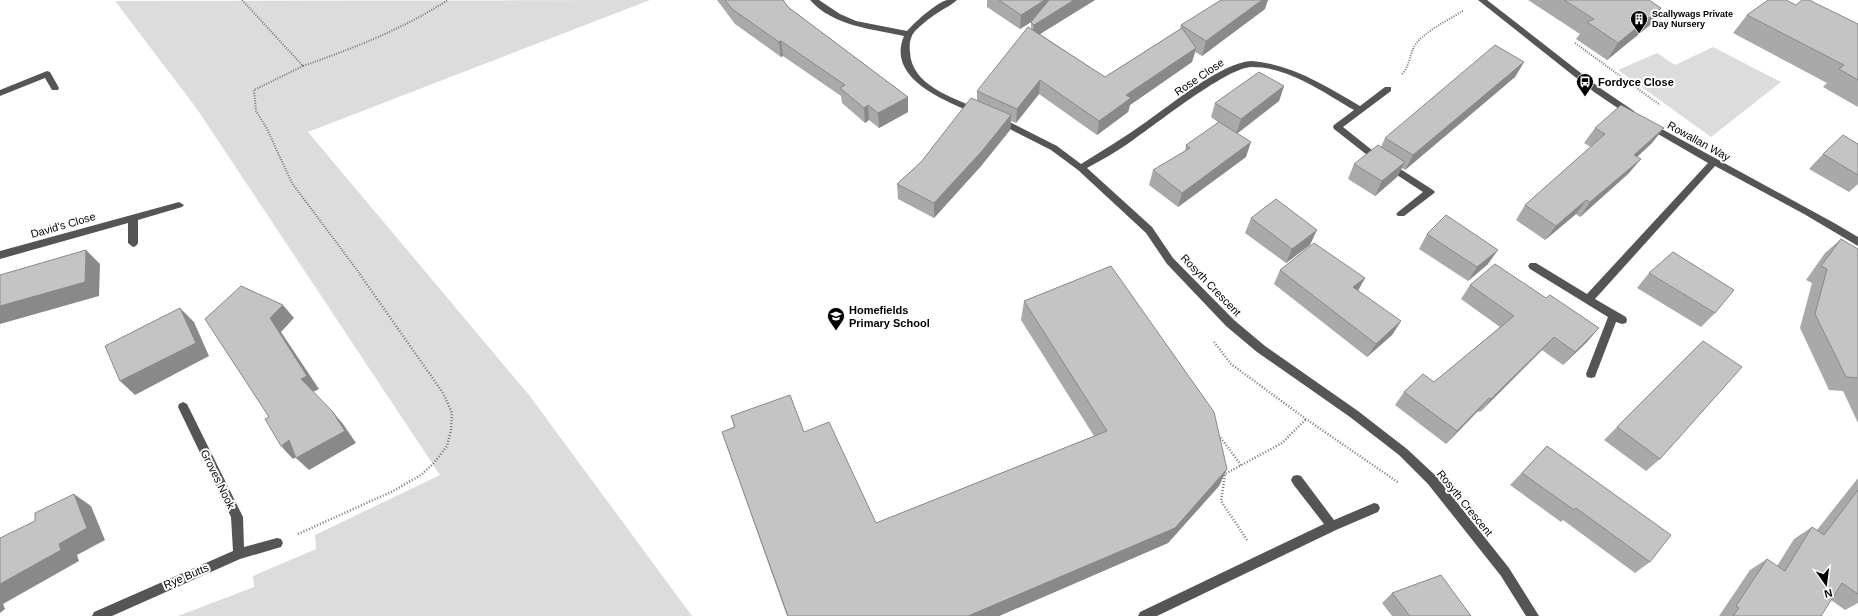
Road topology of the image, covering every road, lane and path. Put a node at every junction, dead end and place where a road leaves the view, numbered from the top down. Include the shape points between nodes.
1 (242, 0) edge
2 (448, 0) edge
3 (814, 0) edge
4 (953, 0) edge
5 (1482, 0) edge
6 (1468, 7) dead end
7 (909, 34) junction
8 (1570, 39) dead end
9 (302, 66) junction
10 (1400, 75) dead end
11 (55, 88) dead end
12 (1388, 89) dead end
13 (0, 93) edge
14 (1660, 105) dead end
15 (1360, 110) junction
16 (1714, 162) junction
17 (1081, 168) junction
18 (179, 205) dead end
19 (1401, 214) dead end
20 (133, 218) junction
21 (1858, 242) edge
22 (133, 244) dead end
23 (0, 255) edge
24 (1533, 266) dead end
25 (1589, 299) junction
26 (1212, 340) dead end
27 (1591, 374) dead end
28 (183, 407) dead end
29 (1306, 419) junction
30 (1214, 428) edge
31 (1241, 465) junction
32 (1297, 480) dead end
33 (1402, 486) dead end
34 (1374, 508) dead end
35 (1332, 526) junction
36 (277, 543) joint
37 (239, 554) junction
38 (1261, 560) junction
39 (98, 616) edge
40 (1144, 616) edge
41 (1533, 616) edge

1 - 9 path
2 - 9 path via 430,13 390,32
3 - 7 street via 837,16 854,23
4 - 7 street via 935,10
5 - 16 street, Rowallan Way via 1597,90 1635,116
6 - 10 path via 1416,43 1407,70
7 - 17 street, Rosyth Crescent via 905,49 907,61 912,74 926,85 947,98 1018,128 1054,148
8 - 14 path
9 - 36 path via 254,90 256,111 292,183 371,288 443,393 452,413 447,446 421,475 391,492
11 - 13 street via 47,74
12 - 15 street
15 - 17 street, Rose Close via 1286,70 1250,64 1239,66 1220,75 1121,144
15 - 19 street via 1337,127 1374,156 1430,192
16 - 21 street, Rowallan Way via 1818,217
16 - 25 street
17 - 41 street, Rosyth Crescent via 1149,230 1170,261 1230,323 1260,349 1354,414 1403,452 1432,480 1505,572
18 - 20 street, David's Close
20 - 22 street
20 - 23 street, David's Close
24 - 25 street
25 - 27 street via 1618,318
26 - 29 path via 1231,364
28 - 37 street, Groves Nook via 237,517
29 - 31 path via 1282,443
29 - 33 path
30 - 31 path
31 - 38 path via 1225,474 1221,501
32 - 35 street
34 - 35 street
35 - 38 street
36 - 37 street, Rye Butts
37 - 39 street, Rye Butts
38 - 40 street

